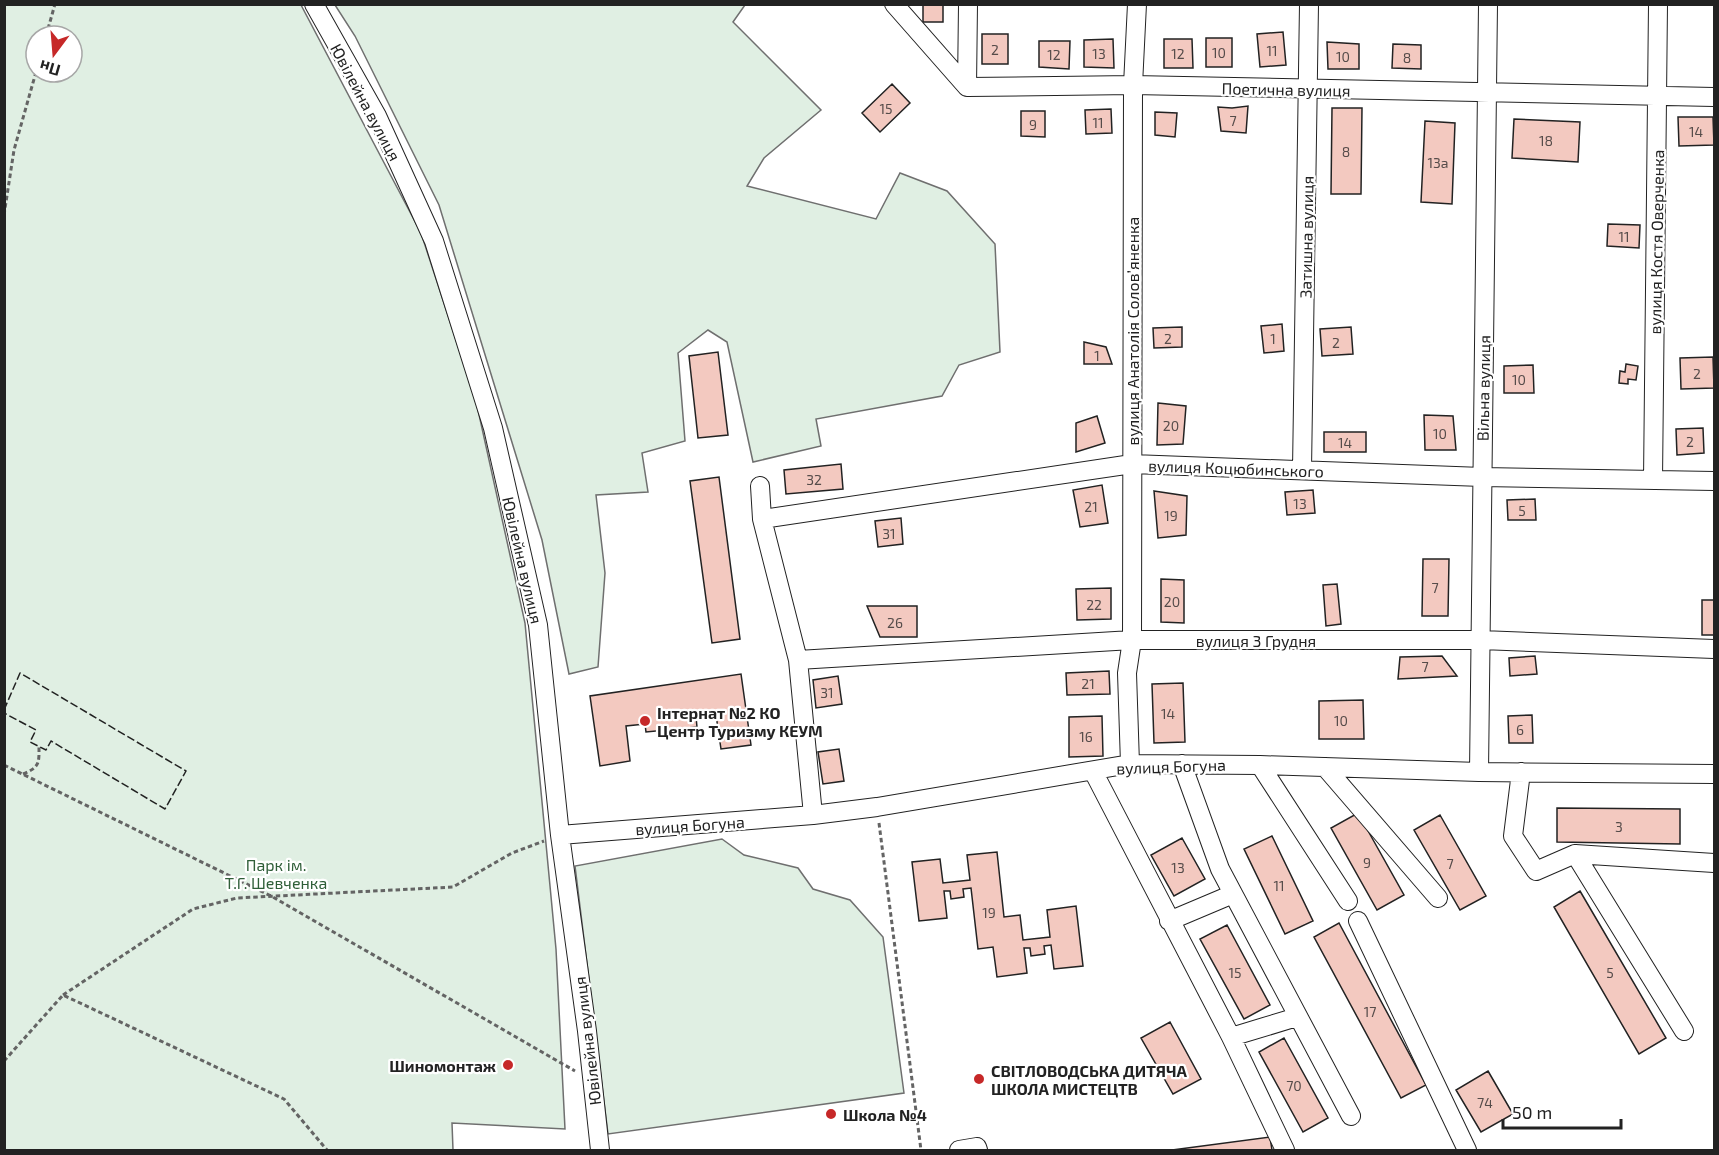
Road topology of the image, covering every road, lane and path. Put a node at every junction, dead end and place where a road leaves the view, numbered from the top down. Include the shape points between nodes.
1 (55, 4) edge
2 (314, 4) edge
3 (894, 4) edge
4 (968, 4) edge
5 (1137, 4) edge
6 (1310, 4) edge
7 (1488, 4) edge
8 (1658, 4) edge
9 (49, 24) edge
10 (33, 84) edge
11 (1133, 85) junction
12 (968, 87) junction
13 (1308, 89) junction
14 (1487, 92) junction
15 (1657, 95) junction
16 (1714, 97) edge
17 (4, 215) edge
18 (1132, 464) junction
19 (1302, 470) junction
20 (1482, 477) junction
21 (1653, 480) junction
22 (1714, 481) edge
23 (760, 486) dead end
24 (762, 519) junction
25 (1132, 640) junction
26 (1480, 640) junction
27 (1714, 649) edge
28 (798, 660) junction
29 (39, 746) dead end
30 (1130, 764) junction
31 (1182, 764) junction
32 (4, 765) edge
33 (1260, 765) junction
34 (1325, 768) junction
35 (1093, 771) junction
36 (1479, 772) junction
37 (1521, 772) junction
38 (23, 774) junction
39 (1714, 774) edge
40 (877, 807) junction
41 (813, 815) junction
42 (560, 835) junction
43 (1575, 854) junction
44 (1714, 863) edge
45 (1233, 894) junction
46 (272, 896) junction
47 (1438, 898) dead end
48 (1348, 901) dead end
49 (1169, 921) junction
50 (1358, 921) dead end
51 (63, 995) junction
52 (1297, 1017) junction
53 (1684, 1031) dead end
54 (1231, 1036) junction
55 (4, 1061) edge
56 (592, 1080) junction
57 (1351, 1116) dead end
58 (327, 1150) edge
59 (600, 1150) edge
60 (921, 1150) edge
61 (959, 1150) edge
62 (978, 1150) edge
63 (1286, 1150) edge
64 (1467, 1150) edge

1 - 9 path
2 - 42 street, Ювілейна вулиця via 377,116 434,241 493,429 538,625
3 - 12 street
4 - 12 street
5 - 11 street, вулиця Анатолія Соловʼяненка
6 - 13 street, Затишна вулиця
7 - 14 street, Вільна вулиця
8 - 15 street, вулиця Костя Оверченка
10 - 17 path via 14,150
11 - 12 street, Поетична вулиця
11 - 13 street, Поетична вулиця
11 - 18 street, вулиця Анатолія Соловʼяненка
13 - 14 street, Поетична вулиця
13 - 19 street, Затишна вулиця
14 - 15 street, Поетична вулиця
14 - 20 street, Вільна вулиця
15 - 16 street, Поетична вулиця
15 - 21 street, вулиця Костя Оверченка
18 - 19 street, вулиця Коцюбинського
18 - 24 street, вулиця Коцюбинського
18 - 25 street, вулиця Анатолія Соловʼяненка
19 - 20 street, вулиця Коцюбинського
20 - 21 street, вулиця Коцюбинського
20 - 26 street, Вільна вулиця
21 - 22 street, вулиця Коцюбинського
23 - 24 street
24 - 28 street
25 - 26 street, вулиця 3 Грудня
25 - 28 street, вулиця 3 Грудня
25 - 30 street, вулиця Анатолія Соловʼяненка via 1127,673
26 - 27 street, вулиця 3 Грудня
26 - 36 street, Вільна вулиця
28 - 41 street
29 - 38 path via 39,762
30 - 31 street, вулиця Богуна
30 - 35 street, вулиця Богуна
31 - 33 street, вулиця Богуна
31 - 45 street
32 - 38 path
33 - 34 street, вулиця Богуна
33 - 48 street
34 - 36 street, вулиця Богуна
34 - 47 street
35 - 40 street, вулиця Богуна
35 - 49 street
36 - 37 street, вулиця Богуна
37 - 39 street, вулиця Богуна
37 - 43 street via 1513,836 1536,871
38 - 46 path
40 - 41 street, вулиця Богуна
40 - 60 path
41 - 42 street, вулиця Богуна
42 - 46 path via 512,853 453,887
42 - 56 street, Ювілейна вулиця
43 - 44 street
43 - 53 street
45 - 49 street
45 - 52 street
46 - 51 path via 237,898 193,909
46 - 56 path
49 - 54 street
50 - 64 street
51 - 55 path
51 - 58 path via 284,1099
52 - 54 street
52 - 57 street
54 - 63 street
56 - 59 street, Ювілейна вулиця
61 - 62 street

